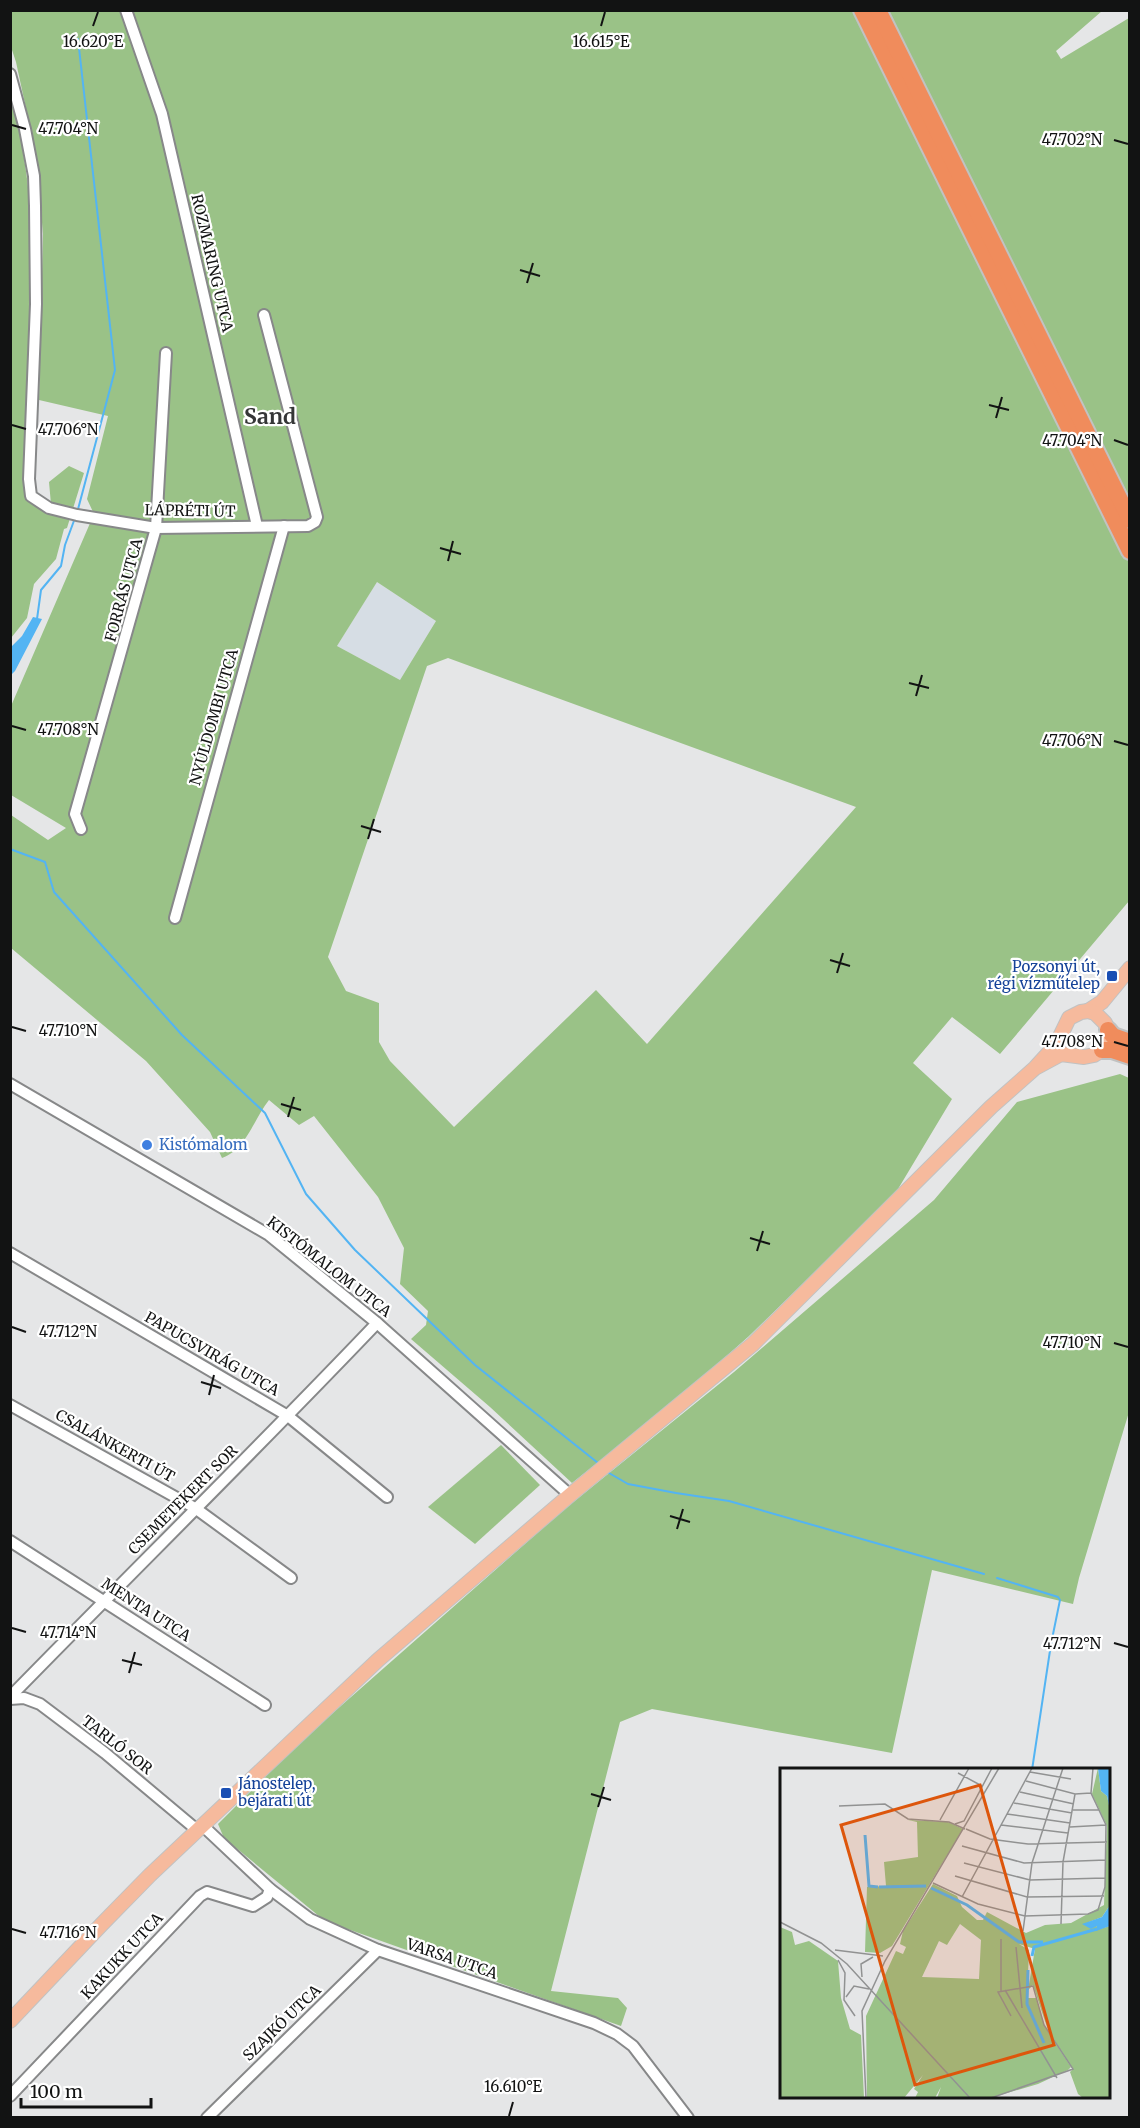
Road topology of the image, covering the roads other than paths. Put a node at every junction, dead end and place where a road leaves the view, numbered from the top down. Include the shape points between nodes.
1 (126, 10) edge
2 (868, 11) edge
3 (884, 40) junction
4 (10, 74) edge
5 (264, 315) dead end
6 (166, 353) dead end
7 (1130, 520) edge
8 (257, 526) junction
9 (284, 526) junction
10 (156, 528) junction
11 (1130, 551) edge
12 (81, 828) dead end
13 (175, 918) dead end
14 (1130, 968) edge
15 (1116, 986) junction
16 (1088, 1011) junction
17 (1106, 1026) junction
18 (1063, 1033) junction
19 (1130, 1042) edge
20 (1102, 1050) junction
21 (1075, 1054) junction
22 (1130, 1056) edge
23 (1035, 1068) junction
24 (10, 1084) edge
25 (10, 1253) edge
26 (377, 1323) junction
27 (10, 1405) edge
28 (288, 1416) junction
29 (570, 1495) junction
30 (387, 1497) dead end
31 (195, 1508) junction
32 (10, 1541) edge
33 (291, 1578) dead end
34 (104, 1601) junction
35 (10, 1698) edge
36 (265, 1705) dead end
37 (199, 1827) junction
38 (270, 1889) junction
39 (378, 1950) junction
40 (10, 2021) edge
41 (10, 2096) edge
42 (207, 2118) edge
43 (688, 2118) edge

1 - 8 street, ROZMARING UTCA via 162,114
2 - 3 highway
3 - 7 highway
3 - 11 highway
4 - 10 street, LÁPRÉTI ÚT via 25,129 35,196 31,496 49,508 76,515
5 - 9 street, LÁPRÉTI ÚT via 316,520 308,526
6 - 10 street, FORRÁS UTCA
8 - 9 street, LÁPRÉTI ÚT
8 - 10 street, LÁPRÉTI ÚT
9 - 13 street, NYÚLDOMBI UTCA
10 - 12 street, FORRÁS UTCA via 75,814
14 - 15 main road
15 - 16 main road
15 - 17 main road
16 - 17 main road
16 - 18 main road via 1069,1018
17 - 19 highway via 1113,1036
17 - 20 main road
18 - 21 main road via 1065,1043
18 - 23 main road
20 - 21 main road via 1084,1057
20 - 22 highway
21 - 23 main road via 1061,1054
23 - 29 main road via 753,1344
24 - 26 street, KISTÓMALOM UTCA via 269,1235
25 - 28 street, PAPUCSVIRÁG UTCA
26 - 28 street, CSEMETEKERT SOR
26 - 29 street, KISTÓMALOM UTCA
27 - 31 street, CSALÁNKERTI ÚT
28 - 30 street, PAPUCSVIRÁG UTCA
28 - 31 street, CSEMETEKERT SOR
29 - 37 main road via 378,1660
31 - 33 street, CSALÁNKERTI ÚT
31 - 34 street, CSEMETEKERT SOR
32 - 34 street, MENTA UTCA
34 - 35 street, CSEMETEKERT SOR
34 - 36 street, MENTA UTCA
35 - 37 street, TARLÓ SOR via 40,1704
37 - 38 street, VARSA UTCA
37 - 40 main road
38 - 39 street, VARSA UTCA via 310,1919
38 - 41 street, KAKUKK UTCA via 267,1897 253,1906 207,1892 200,1896
39 - 42 street, SZAJKÓ UTCA
39 - 43 street, VARSA UTCA via 594,2023 616,2034 633,2046

